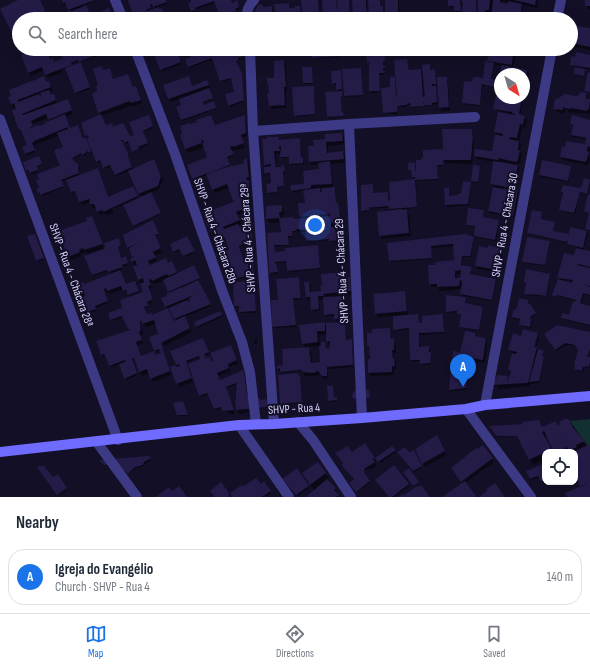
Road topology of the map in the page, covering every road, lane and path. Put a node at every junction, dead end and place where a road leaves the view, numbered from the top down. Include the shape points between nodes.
1 (115, 0) edge
2 (254, 0) edge
3 (561, 0) edge
4 (120, 12) edge
5 (248, 12) edge
6 (558, 12) edge
7 (138, 56) edge
8 (250, 56) edge
9 (551, 56) edge
10 (475, 117) dead end
11 (0, 118) edge
12 (349, 124) junction
13 (253, 131) junction
14 (590, 396) edge
15 (485, 405) junction
16 (466, 409) junction
17 (362, 418) junction
18 (298, 422) junction
19 (256, 424) junction
20 (274, 424) junction
21 (239, 425) junction
22 (118, 440) junction
23 (96, 441) junction
24 (0, 452) edge
25 (137, 497) edge
26 (289, 497) edge
27 (351, 497) edge
28 (531, 497) edge

1 - 4 street
2 - 5 street
3 - 6 street
7 - 19 street, SHVP - Rua 4 - Chácara 28b via 242,342 250,372
8 - 13 street, SHVP - Rua 4 - Chácara 29ª
9 - 15 street, SHVP - Rua 4 - Chácara 30
10 - 12 street
11 - 22 street, SHVP - Rua 4 - Chácara 28ª
12 - 13 street
12 - 17 street, SHVP - Rua 4 - Chácara 29
13 - 20 street, SHVP - Rua 4 - Chácara 29ª
14 - 15 street, SHVP - Rua 4
15 - 16 street, SHVP - Rua 4
16 - 17 street, SHVP - Rua 4
16 - 28 street
17 - 18 street, SHVP - Rua 4
18 - 20 street, SHVP - Rua 4
18 - 27 street via 314,440
19 - 20 street, SHVP - Rua 4
19 - 21 street, SHVP - Rua 4
21 - 22 street, SHVP - Rua 4
21 - 26 street
22 - 23 street, SHVP - Rua 4
23 - 24 street, SHVP - Rua 4
23 - 25 street

